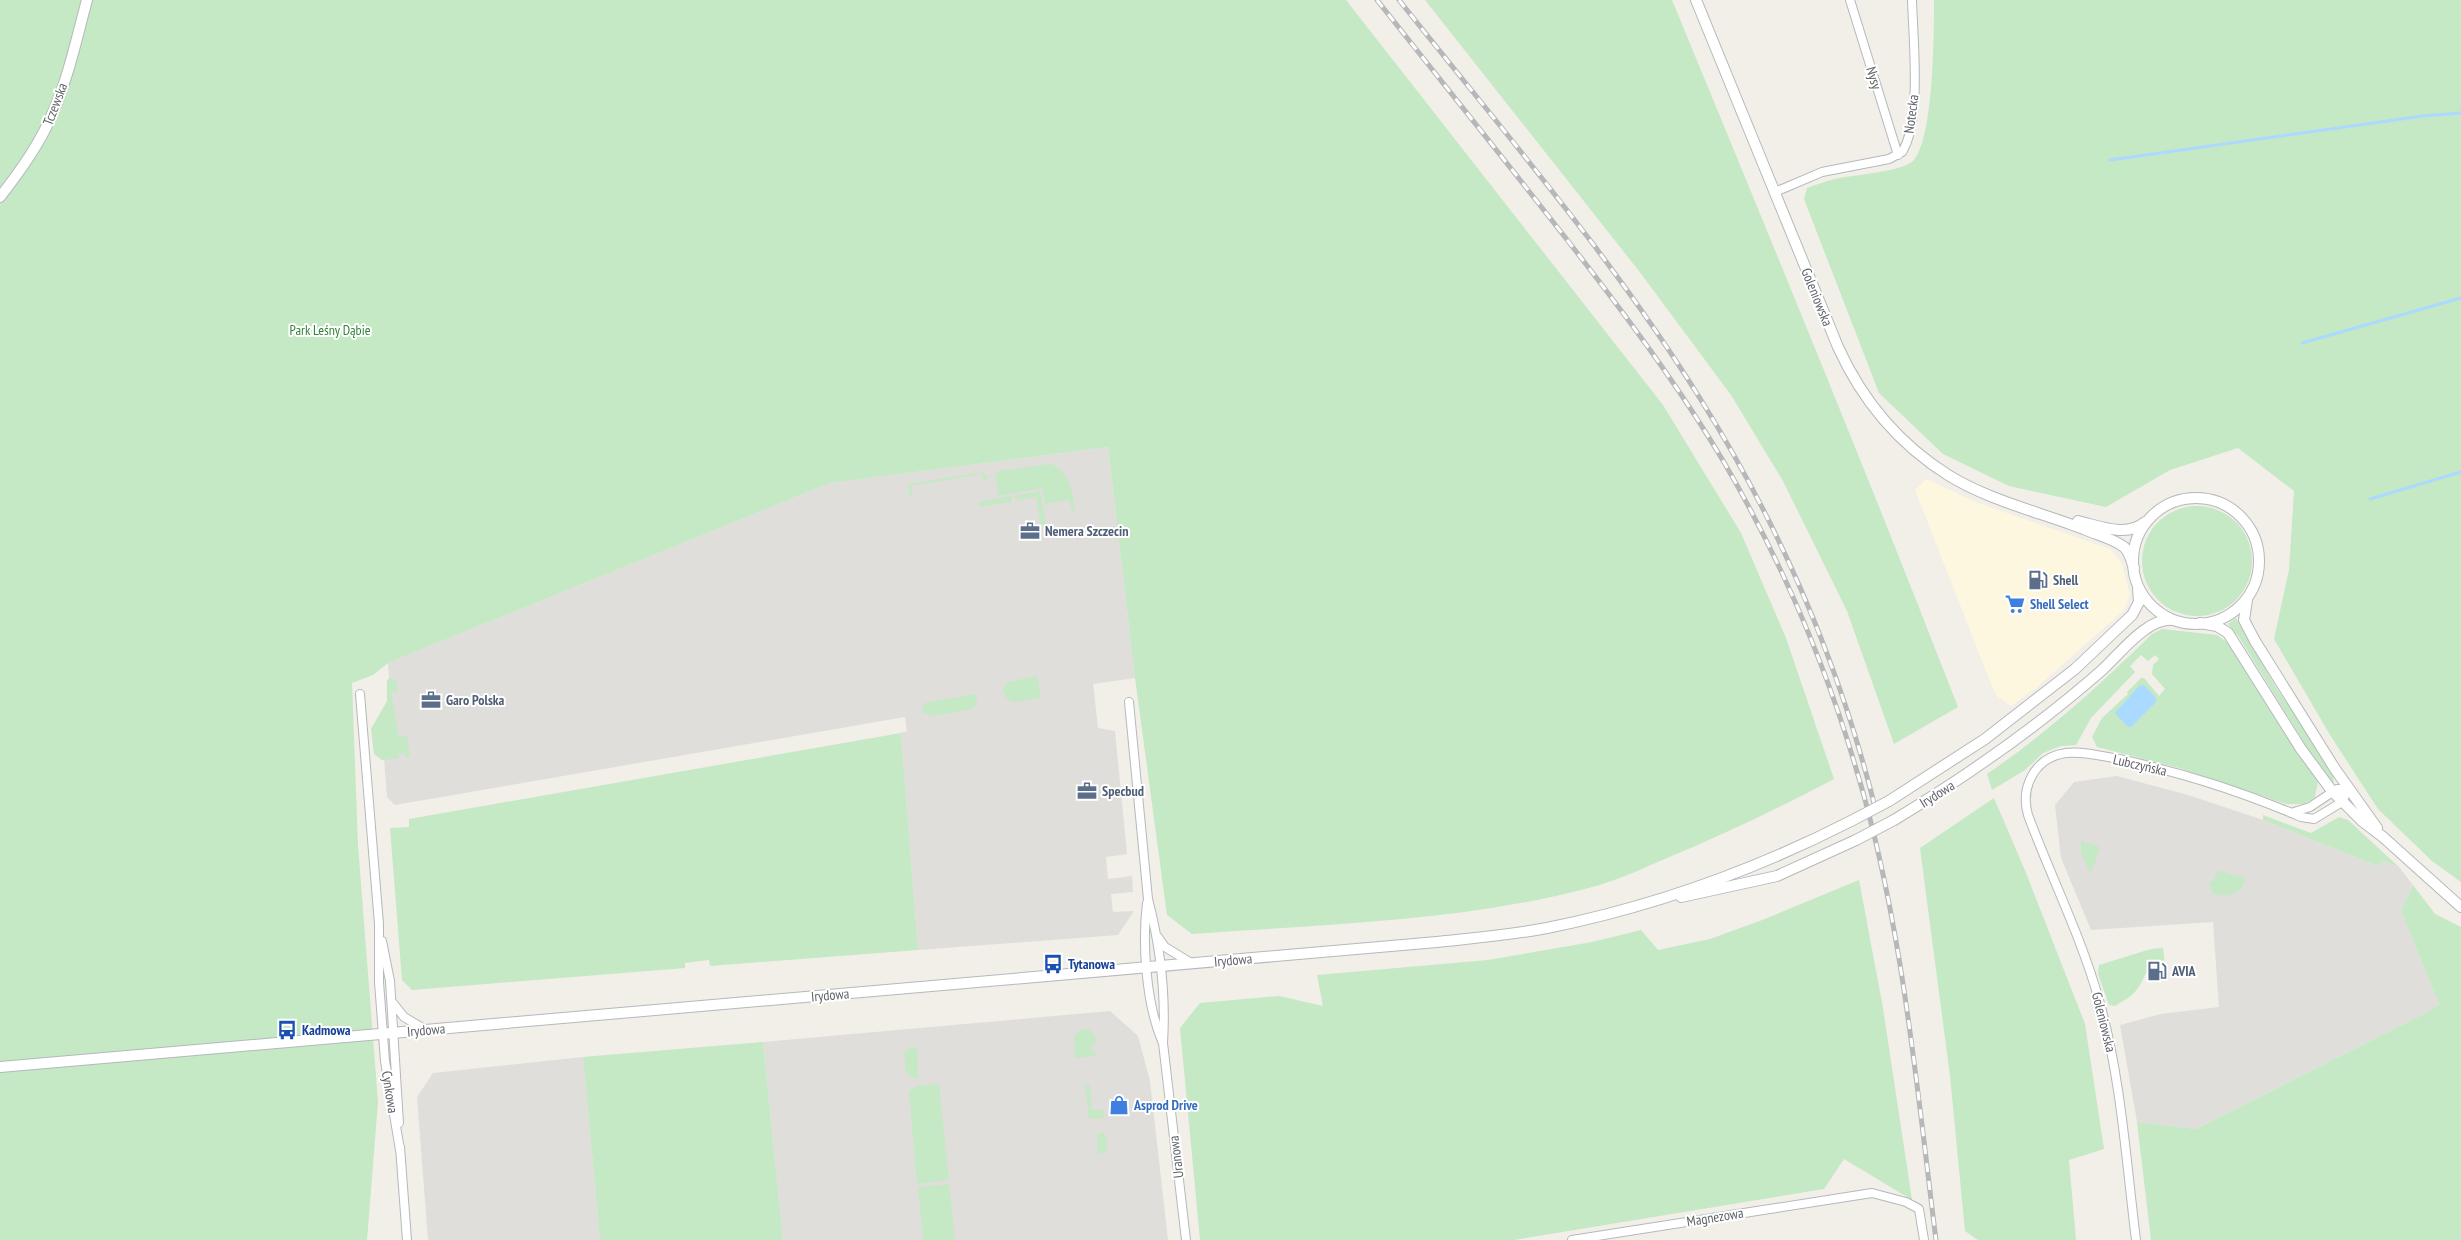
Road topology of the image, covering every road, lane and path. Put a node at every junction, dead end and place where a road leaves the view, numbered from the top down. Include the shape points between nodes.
1 (87, 0) edge
2 (1696, 0) edge
3 (1850, 0) edge
4 (1912, 0) edge
5 (1898, 156) junction
6 (1774, 192) junction
7 (0, 198) edge
8 (2036, 511) junction
9 (2146, 521) junction
10 (2134, 568) junction
11 (2137, 582) junction
12 (2249, 593) junction
13 (2181, 621) junction
14 (2200, 623) junction
15 (360, 694) dead end
16 (1129, 702) dead end
17 (2348, 789) junction
18 (2332, 791) junction
19 (2342, 802) junction
20 (2291, 813) junction
21 (2028, 815) joint
22 (2383, 837) junction
23 (1148, 899) junction
24 (1656, 901) junction
25 (2461, 907) edge
26 (379, 924) junction
27 (1156, 931) junction
28 (1192, 964) junction
29 (1160, 966) junction
30 (1148, 968) junction
31 (391, 997) junction
32 (426, 1030) junction
33 (394, 1033) junction
34 (383, 1034) junction
35 (1163, 1043) junction
36 (0, 1067) edge
37 (400, 1150) junction
38 (407, 1240) edge
39 (1186, 1240) edge
40 (1572, 1240) edge
41 (1924, 1240) edge
42 (2136, 1240) edge

1 - 7 street, Tczewska via 54,112 31,154
2 - 6 street, Goleniowska
3 - 5 street, Nysy
4 - 5 street, Notecka via 1914,97 1910,132
5 - 6 street via 1822,172
6 - 8 street, Goleniowska via 1846,364 1882,418 1904,441 1948,474 1978,490
8 - 9 street, Goleniowska via 2123,531 2137,528
8 - 10 street, Goleniowska via 2118,544 2129,554
9 - 10 street via 2135,545
9 - 12 street via 2168,504 2188,498 2209,500 2227,507 2249,528 2258,550 2257,574
10 - 11 street
11 - 13 street via 2153,607
11 - 24 street, Irydowa, bridge via 2139,602 2132,615 2075,669 1985,739 1851,822 1764,862
12 - 14 street via 2228,615
12 - 17 street via 2243,612 2248,630
13 - 14 street
13 - 24 street, Irydowa, bridge via 2153,623 2022,736 1972,772 1894,820 1777,876
14 - 18 street via 2217,626 2228,633 2301,749
15 - 26 street
16 - 23 street
17 - 18 street
17 - 19 street
17 - 22 street
18 - 19 street
18 - 20 street via 2310,808
19 - 20 street, Lubczyńska via 2314,819
19 - 22 street
20 - 21 street, Lubczyńska via 2177,774 2077,753 2052,757 2033,772 2025,795
21 - 42 street, Goleniowska via 2078,938 2103,1016 2117,1086
22 - 25 street
23 - 27 street
23 - 30 street via 1144,926
24 - 28 street, Irydowa via 1512,934
26 - 31 street
26 - 34 street
27 - 28 street via 1165,947
27 - 29 street
28 - 29 street, Irydowa
29 - 30 street, Irydowa
29 - 35 street, Uranowa
30 - 32 street, Irydowa
30 - 35 street, Uranowa via 1156,1028
31 - 32 street via 404,1017
31 - 33 street
32 - 33 street, Irydowa
33 - 34 street, Irydowa
33 - 37 street, Cynkowa
34 - 36 street, Irydowa
34 - 37 street, Cynkowa via 388,1086
35 - 39 street, Uranowa
37 - 38 street, Cynkowa
40 - 41 street, Magnezowa via 1872,1193 1913,1204 1920,1209

